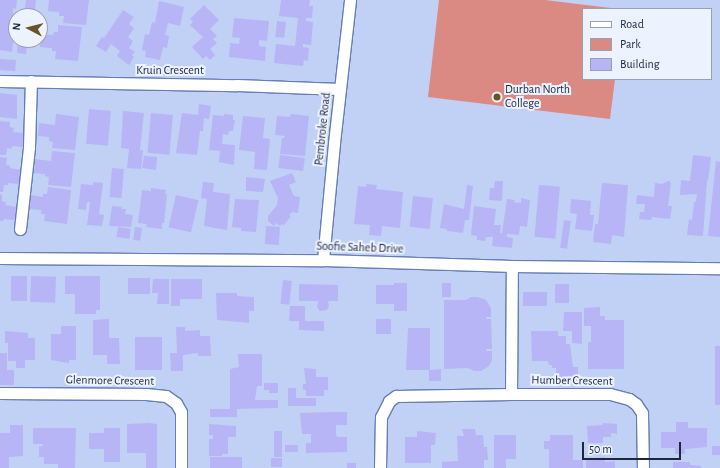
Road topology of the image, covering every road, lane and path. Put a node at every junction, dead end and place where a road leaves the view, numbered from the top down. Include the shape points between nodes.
1 (350, 0) edge
2 (0, 81) edge
3 (31, 81) junction
4 (340, 89) junction
5 (20, 229) dead end
6 (0, 258) edge
7 (323, 260) junction
8 (512, 266) junction
9 (720, 268) edge
10 (0, 393) edge
11 (511, 394) junction
12 (181, 468) edge
13 (380, 468) edge
14 (643, 468) edge

1 - 4 street, Pembroke Road
2 - 3 street, Kruin Crescent
3 - 4 street, Kruin Crescent
3 - 5 street via 29,147
4 - 7 street, Pembroke Road
6 - 7 street, Soofie Saheb Drive
7 - 8 street, Soofie Saheb Drive
8 - 9 street, Soofie Saheb Drive
8 - 11 street
10 - 12 street, Glenmore Crescent via 166,396 176,403 181,412
11 - 13 street, Humber Crescent via 396,396 381,417
11 - 14 street, Humber Crescent via 610,394 629,399 642,412

